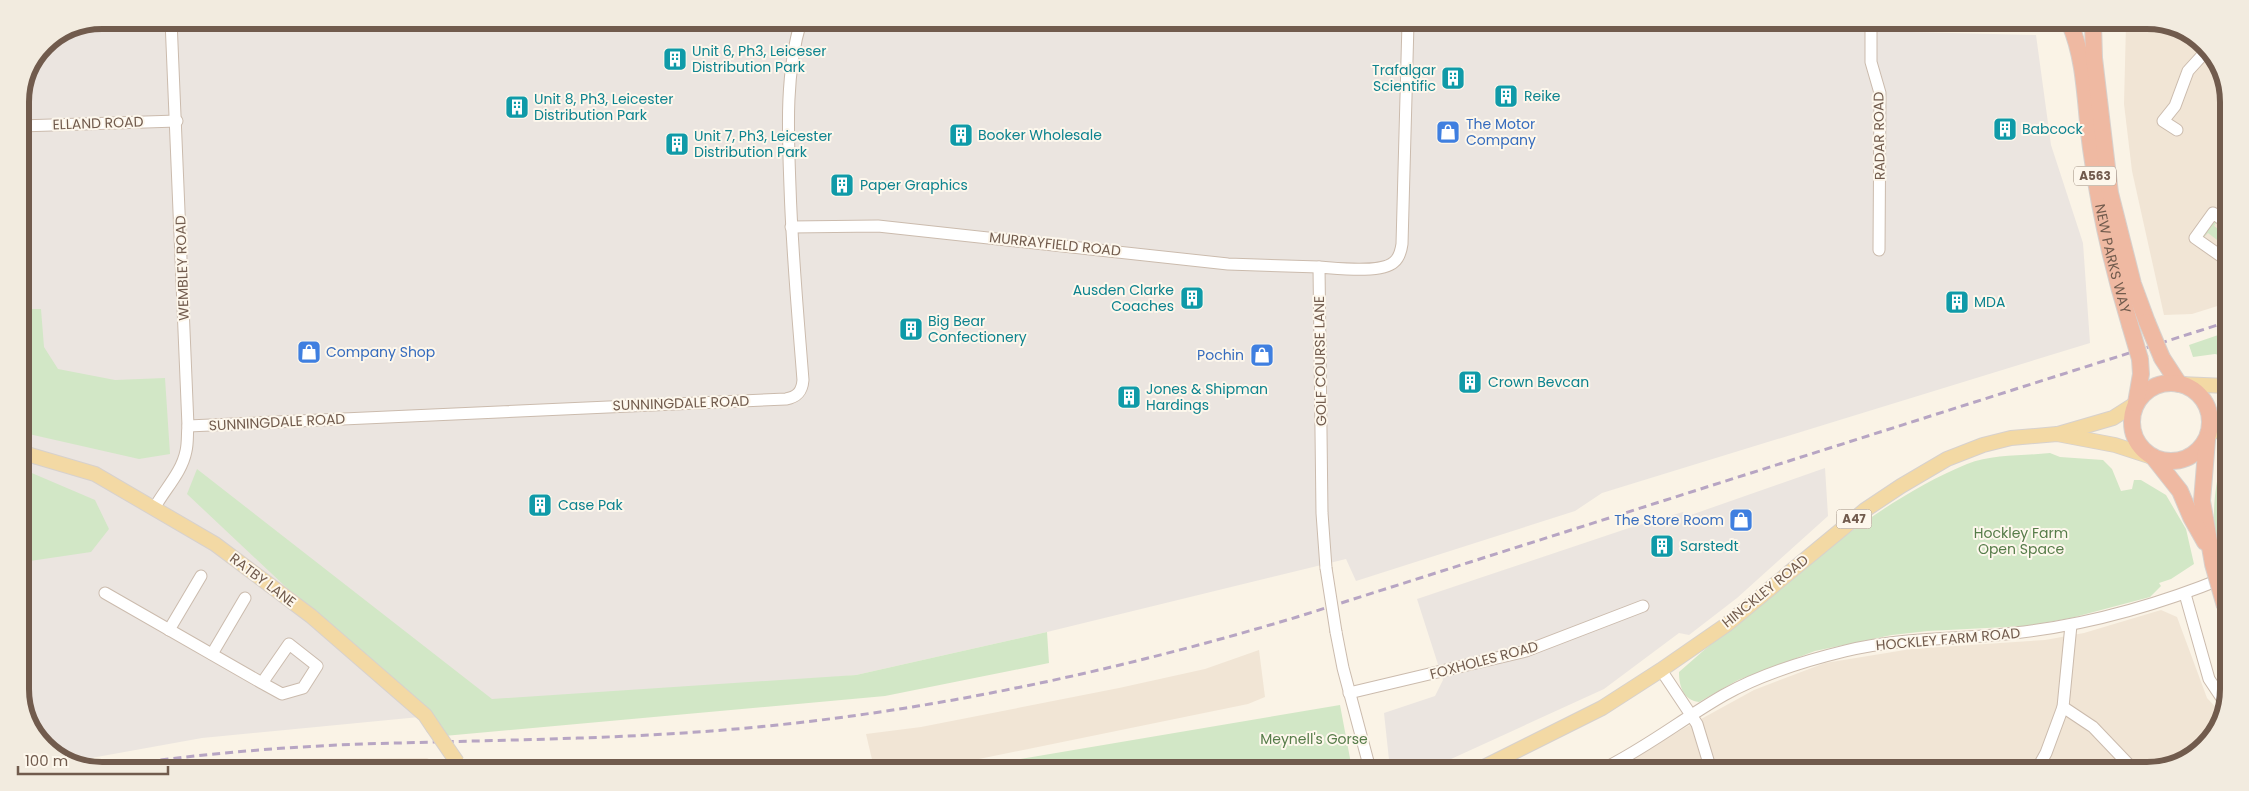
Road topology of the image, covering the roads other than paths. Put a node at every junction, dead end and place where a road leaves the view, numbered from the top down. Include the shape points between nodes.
1 (171, 29) edge
2 (800, 29) edge
3 (1408, 29) edge
4 (1871, 29) edge
5 (2072, 29) edge
6 (2093, 29) edge
7 (2203, 55) edge
8 (176, 121) junction
9 (29, 126) edge
10 (2177, 130) dead end
11 (2220, 218) edge
12 (792, 227) junction
13 (1878, 250) dead end
14 (2220, 256) edge
15 (1319, 267) junction
16 (2179, 384) junction
17 (2220, 386) edge
18 (2136, 403) junction
19 (188, 426) junction
20 (2220, 426) edge
21 (2057, 434) junction
22 (2207, 438) junction
23 (29, 455) edge
24 (2153, 458) junction
25 (155, 507) junction
26 (2210, 556) junction
27 (201, 576) dead end
28 (2220, 579) edge
29 (2220, 587) edge
30 (105, 593) dead end
31 (2185, 594) junction
32 (245, 598) dead end
33 (1643, 606) dead end
34 (2071, 625) junction
35 (169, 630) junction
36 (212, 654) junction
37 (1661, 670) junction
38 (262, 683) junction
39 (1349, 693) junction
40 (2220, 695) edge
41 (2063, 707) junction
42 (1692, 715) junction
43 (458, 762) edge
44 (1368, 762) edge
45 (1494, 762) edge
46 (1616, 762) edge
47 (1709, 762) edge
48 (2041, 762) edge
49 (2126, 762) edge

1 - 8 street, WEMBLEY ROAD
2 - 12 street, SUNNINGDALE ROAD via 795,43 788,132
3 - 15 street via 1400,254 1394,263 1378,269
4 - 13 street, RADAR ROAD via 1871,62 1880,93
5 - 18 highway, NEW PARKS WAY / A563, bridge via 2079,51 2098,203 2140,359
6 - 16 highway, NEW PARKS WAY / A563, bridge via 2110,193 2147,322 2162,358
7 - 10 street via 2188,71 2175,106 2163,121
8 - 9 street, ELLAND ROAD
8 - 19 street, WEMBLEY ROAD
11 - 14 street via 2213,213 2195,238
12 - 15 street, MURRAYFIELD ROAD via 878,226 1228,264
12 - 19 street, SUNNINGDALE ROAD via 803,380 799,394 793,397
15 - 39 street, GOLF COURSE LANE, bridge via 1322,513 1326,568
16 - 17 main road
16 - 18 highway via 2159,384
16 - 22 highway, A563 via 2195,392 2206,404 2210,426
18 - 21 main road, HINCKLEY ROAD / A47 via 2113,418
18 - 24 highway, A563 via 2131,421 2135,440
19 - 25 street, WEMBLEY ROAD via 186,451 178,474
20 - 22 main road
21 - 24 main road, HINCKLEY ROAD / A47 via 2115,445
21 - 37 main road, HINCKLEY ROAD / A47 via 2011,438 1947,459 1923,472 1851,521 1726,625
22 - 24 highway via 2196,452 2180,461
22 - 26 highway, A563 via 2202,487
23 - 25 main road, RATBY LANE via 94,474
24 - 26 highway, A563 via 2180,491
25 - 43 main road, RATBY LANE, bridge via 215,544 311,616 425,715
26 - 29 highway, A563, bridge
27 - 35 street
28 - 31 street, HOCKLEY FARM ROAD
30 - 35 street
31 - 34 street, HOCKLEY FARM ROAD
31 - 40 street via 2209,678
32 - 36 street
33 - 39 street, FOXHOLES ROAD via 1526,651
34 - 41 street
34 - 42 street, HOCKLEY FARM ROAD via 2012,634 1912,640 1845,651 1754,680
35 - 36 street
36 - 38 street
37 - 42 street
37 - 45 main road, HINCKLEY ROAD / A47 via 1602,708
38 - 38 street via 289,644 317,666 302,688 296,690 282,694
39 - 44 street, GOLF COURSE LANE
41 - 48 street
41 - 49 street via 2092,727
42 - 46 street, HOCKLEY FARM ROAD
42 - 47 street via 1701,732

